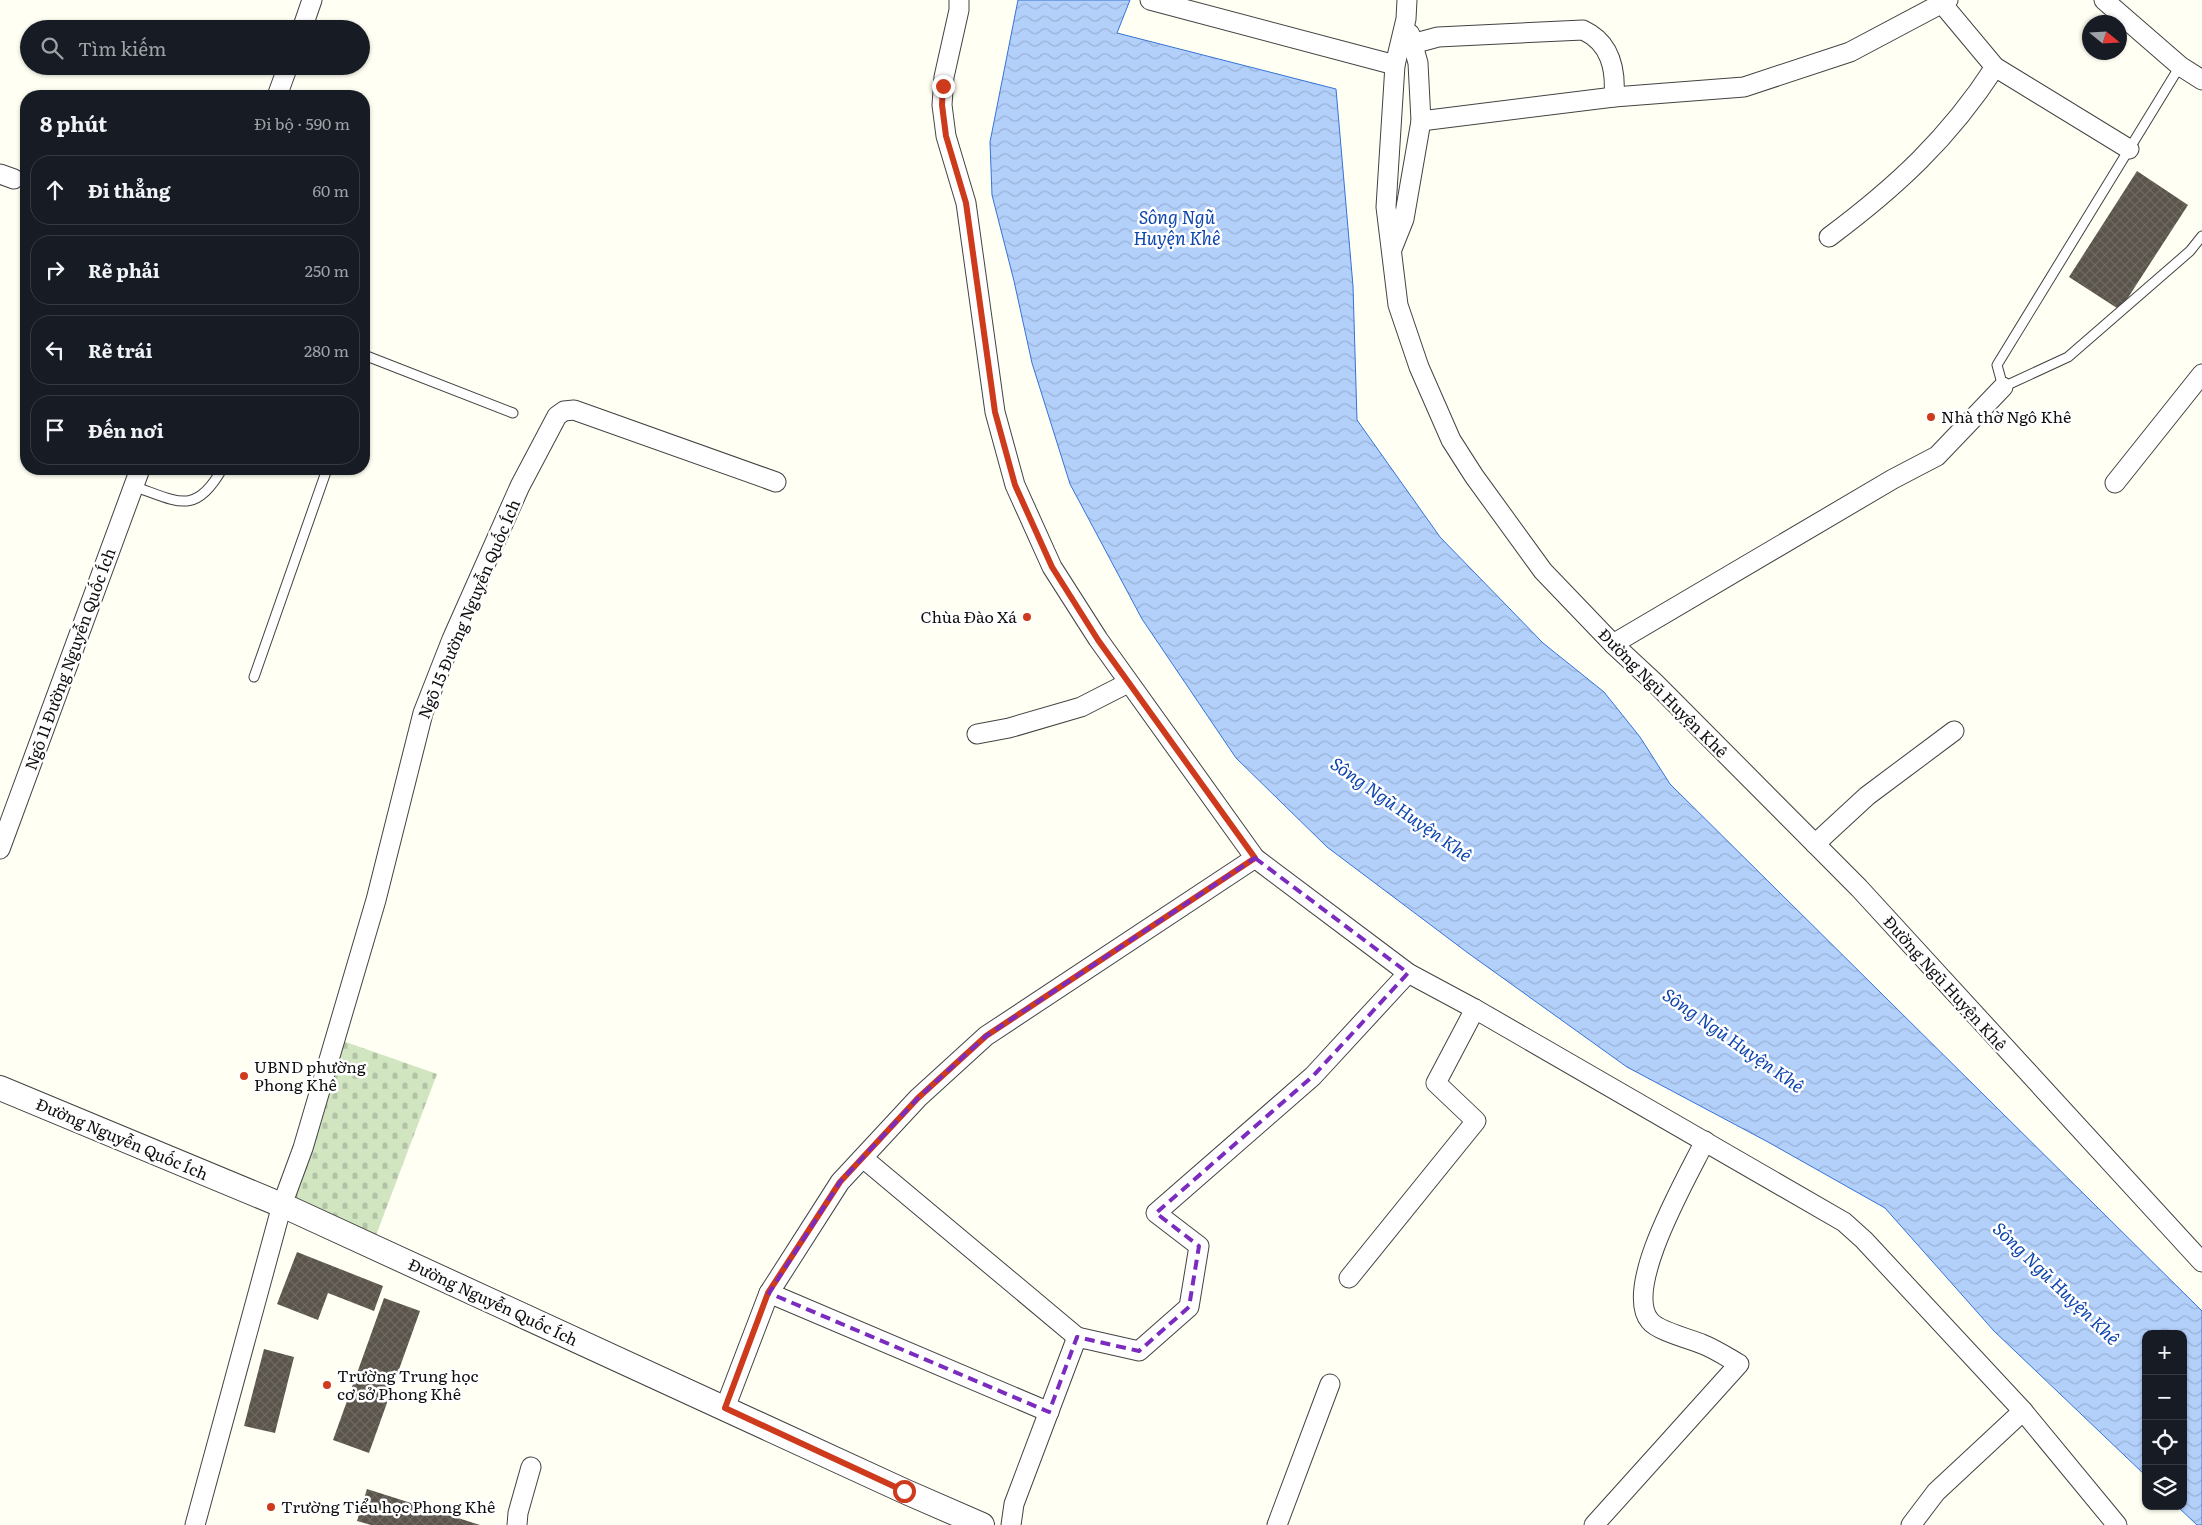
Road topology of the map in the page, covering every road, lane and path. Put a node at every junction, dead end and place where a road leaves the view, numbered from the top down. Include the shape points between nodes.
1 (312, 0) edge
2 (959, 0) edge
3 (1152, 0) edge
4 (1407, 0) edge
5 (2104, 0) edge
6 (1943, 2) edge
7 (1406, 19) junction
8 (305, 20) edge
9 (1412, 44) junction
10 (1395, 65) junction
11 (2180, 66) junction
12 (1996, 68) junction
13 (285, 75) edge
14 (2202, 80) edge
15 (279, 90) edge
16 (1614, 97) junction
17 (1421, 121) junction
18 (2129, 149) junction
19 (2202, 236) edge
20 (1829, 237) dead end
21 (1391, 250) junction
22 (370, 360) edge
23 (2202, 374) edge
24 (2003, 387) junction
25 (513, 413) dead end
26 (138, 475) edge
27 (219, 475) edge
28 (325, 475) edge
29 (776, 482) dead end
30 (2115, 483) dead end
31 (133, 486) junction
32 (1613, 644) junction
33 (254, 677) dead end
34 (1128, 683) junction
35 (1954, 731) dead end
36 (977, 734) dead end
37 (1815, 844) junction
38 (0, 849) edge
39 (1255, 858) junction
40 (1408, 973) junction
41 (1475, 1009) junction
42 (0, 1088) edge
43 (1705, 1141) junction
44 (863, 1158) junction
45 (282, 1206) junction
46 (2202, 1262) edge
47 (1349, 1278) dead end
48 (768, 1293) junction
49 (1077, 1337) junction
50 (1330, 1384) dead end
51 (725, 1408) junction
52 (2023, 1411) junction
53 (1049, 1412) junction
54 (531, 1467) dead end
55 (195, 1525) edge
56 (517, 1525) edge
57 (982, 1525) edge
58 (1011, 1525) edge
59 (1277, 1525) edge
60 (1594, 1525) edge
61 (1911, 1525) edge
62 (2117, 1525) edge

1 - 8 street
2 - 34 street via 944,77 942,105 946,136 966,203 995,412 1015,485 1052,567
3 - 10 street
4 - 7 street, Đường Ngũ Huyện Khê
5 - 11 street
6 - 12 street
6 - 16 street via 1850,52 1744,87
7 - 9 street
7 - 10 street, Đường Ngũ Huyện Khê
9 - 16 street via 1438,37 1582,30 1595,35 1609,53 1616,78
9 - 17 street via 1418,63
10 - 21 street, Đường Ngũ Huyện Khê via 1386,207
11 - 14 street
11 - 18 lane
12 - 18 street
12 - 20 street via 1954,126 1915,167 1875,203
13 - 15 street
16 - 17 street
17 - 21 street via 1404,219
18 - 24 lane via 1998,365
19 - 24 lane via 2190,251 2068,357
21 - 32 street, Đường Ngũ Huyện Khê via 1398,306 1419,368 1451,440 1543,571
22 - 25 lane
23 - 30 street
24 - 32 street via 1938,456 1893,479
26 - 31 street, Ngõ 11 Đường Nguyễn Quốc Ích
27 - 31 lane via 212,488 195,500 183,503
28 - 33 lane
29 - 45 street, Ngõ 15 Đường Nguyễn Quốc Ích via 574,410 564,410 557,416 520,486 423,713 376,900 304,1148
31 - 38 street, Ngõ 11 Đường Nguyễn Quốc Ích
32 - 37 street, Đường Ngũ Huyện Khê
34 - 36 street via 1081,707
34 - 39 street
35 - 37 street via 1868,796
37 - 46 street, Đường Ngũ Huyện Khê
39 - 40 street
39 - 44 street via 986,1036 918,1098
40 - 41 street
40 - 49 street via 1313,1076 1156,1214 1199,1246 1189,1307 1139,1351
41 - 43 street
41 - 47 street via 1436,1083 1476,1121
42 - 45 street, Đường Nguyễn Quốc Ích
43 - 52 street via 1844,1222
43 - 60 street via 1648,1263 1642,1297 1651,1323 1740,1364
44 - 48 street via 840,1182
44 - 49 street
45 - 51 street, Đường Nguyễn Quốc Ích
45 - 55 street, Ngõ 15 Đường Nguyễn Quốc Ích
48 - 51 street
48 - 53 street
49 - 53 street
50 - 59 street
51 - 57 street, Đường Nguyễn Quốc Ích
52 - 61 street via 1936,1492
52 - 62 street
53 - 58 street via 1014,1504
54 - 56 street

